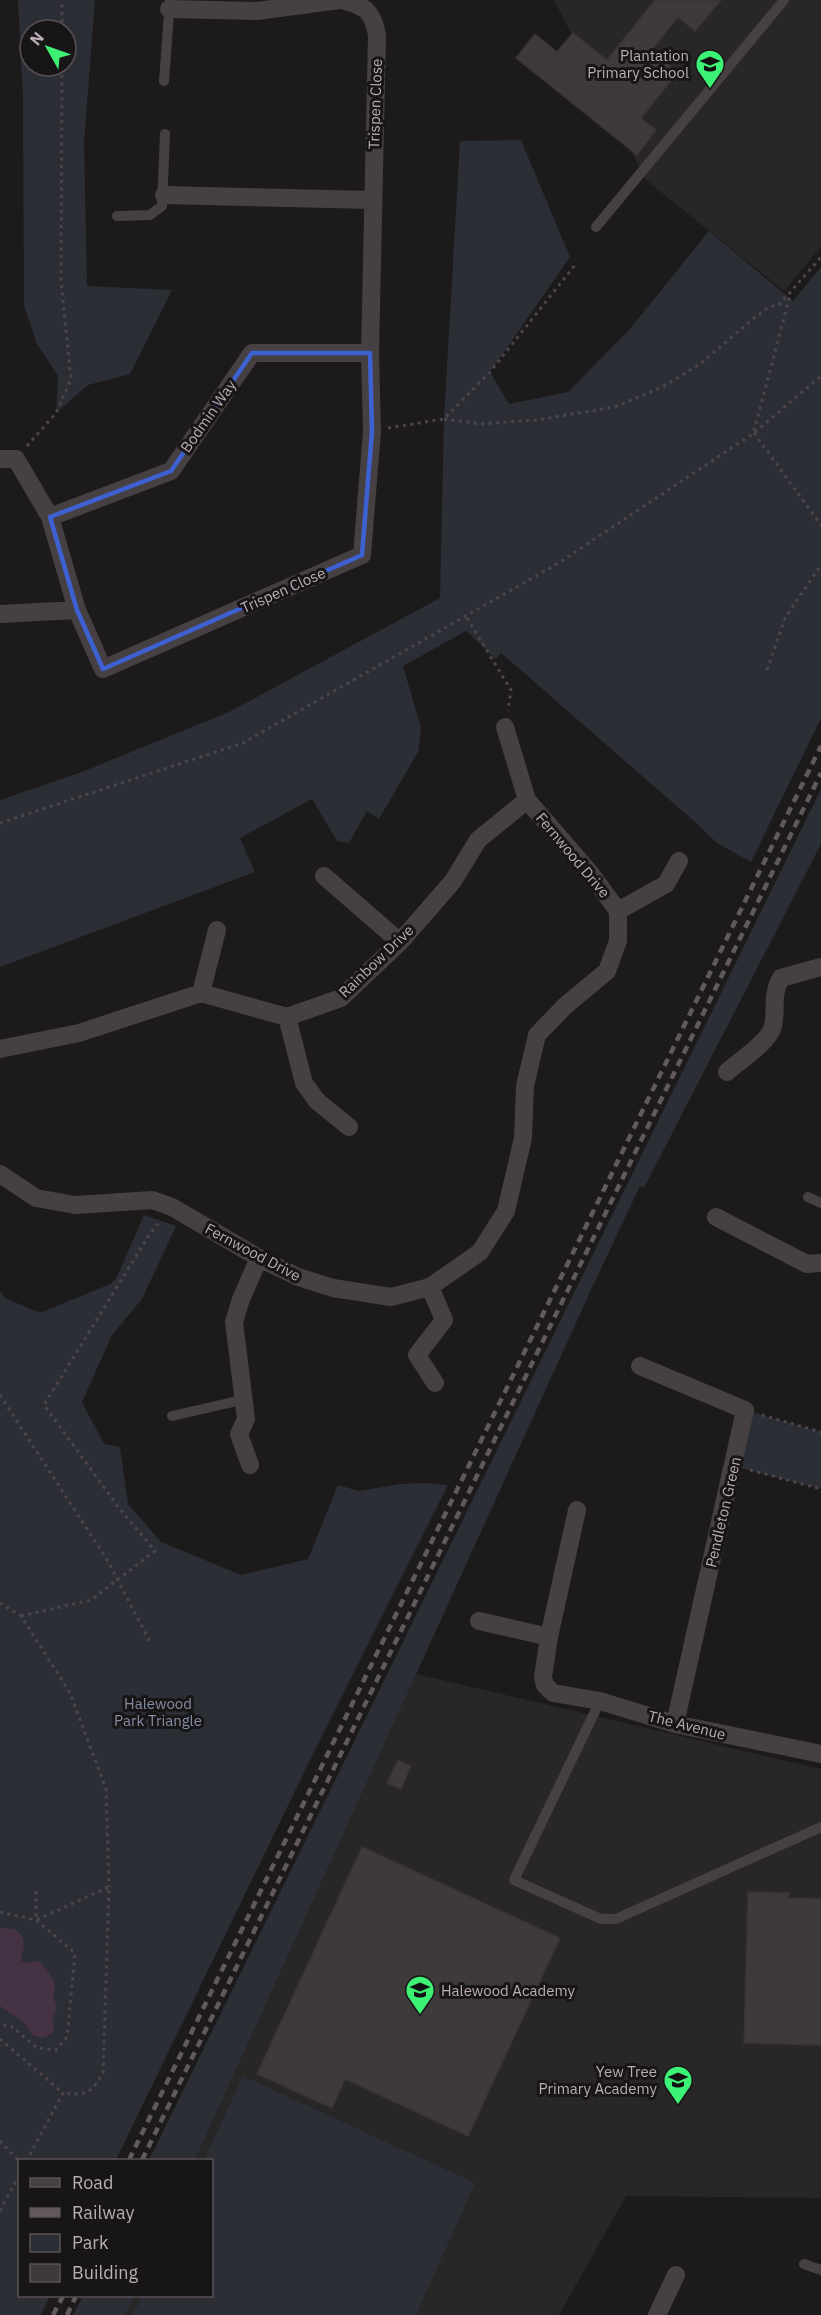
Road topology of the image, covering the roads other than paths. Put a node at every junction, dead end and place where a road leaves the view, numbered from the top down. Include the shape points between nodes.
1 (340, 0) edge
2 (784, 0) edge
3 (169, 4) edge
4 (164, 81) dead end
5 (165, 134) dead end
6 (164, 195) junction
7 (372, 200) junction
8 (117, 216) dead end
9 (596, 227) dead end
10 (370, 353) junction
11 (8, 459) edge
12 (50, 516) junction
13 (77, 610) junction
14 (0, 614) edge
15 (505, 727) road end
16 (527, 800) junction
17 (679, 861) dead end
18 (324, 876) dead end
19 (618, 911) junction
20 (218, 930) dead end
21 (400, 942) junction
22 (821, 967) edge
23 (201, 993) junction
24 (287, 1017) junction
25 (0, 1049) edge
26 (727, 1072) dead end
27 (349, 1127) dead end
28 (0, 1174) edge
29 (807, 1197) dead end
30 (821, 1203) edge
31 (716, 1217) dead end
32 (259, 1258) junction
33 (821, 1263) edge
34 (430, 1287) junction
35 (640, 1366) dead end
36 (435, 1383) dead end
37 (242, 1400) junction
38 (172, 1416) dead end
39 (250, 1465) dead end
40 (577, 1510) dead end
41 (479, 1621) dead end
42 (549, 1637) junction
43 (600, 1701) junction
44 (675, 1724) junction
45 (821, 1754) edge
46 (821, 1827) edge
47 (804, 2264) dead end
48 (821, 2270) edge
49 (676, 2275) dead end
50 (657, 2315) edge

1 - 3 street via 257,11
1 - 7 street, Trispen Close via 357,3 374,21
2 - 9 lane
3 - 4 lane
5 - 6 lane
6 - 7 street
6 - 8 lane via 162,206 150,215
7 - 10 street, Trispen Close
10 - 12 street, Bodmin Way via 252,353 171,471
10 - 13 street, Trispen Close via 372,431 363,555 103,669
11 - 12 street, Trispen Close
12 - 13 street, Trispen Close
13 - 14 street
15 - 16 street
16 - 19 street, Fernwood Drive
16 - 21 street, Rainbow Drive via 478,840 453,881
17 - 19 street, Fernwood Drive via 666,884
18 - 21 street
19 - 34 street, Fernwood Drive via 618,940 607,971 537,1035 525,1086 523,1138 507,1211 480,1252
20 - 23 street
21 - 24 street, Rainbow Drive via 341,998
22 - 26 street via 781,978 775,988 772,1029
23 - 24 street
23 - 25 street via 79,1033
24 - 27 street via 304,1083 316,1101
28 - 32 street, Fernwood Drive via 36,1198 75,1205 152,1200 172,1207
29 - 30 lane
31 - 33 street via 807,1264
32 - 34 street, Fernwood Drive via 333,1288 391,1297
32 - 37 street via 234,1322
34 - 36 street via 444,1320 417,1355
35 - 44 street, Pendleton Green via 745,1410
37 - 38 lane
37 - 39 street via 246,1419 239,1434
40 - 42 street
41 - 42 street
42 - 43 street, The Avenue via 545,1685 553,1693
43 - 44 street, The Avenue
43 - 46 lane via 514,1880 610,1920
44 - 45 street, The Avenue
47 - 48 lane
49 - 50 street

